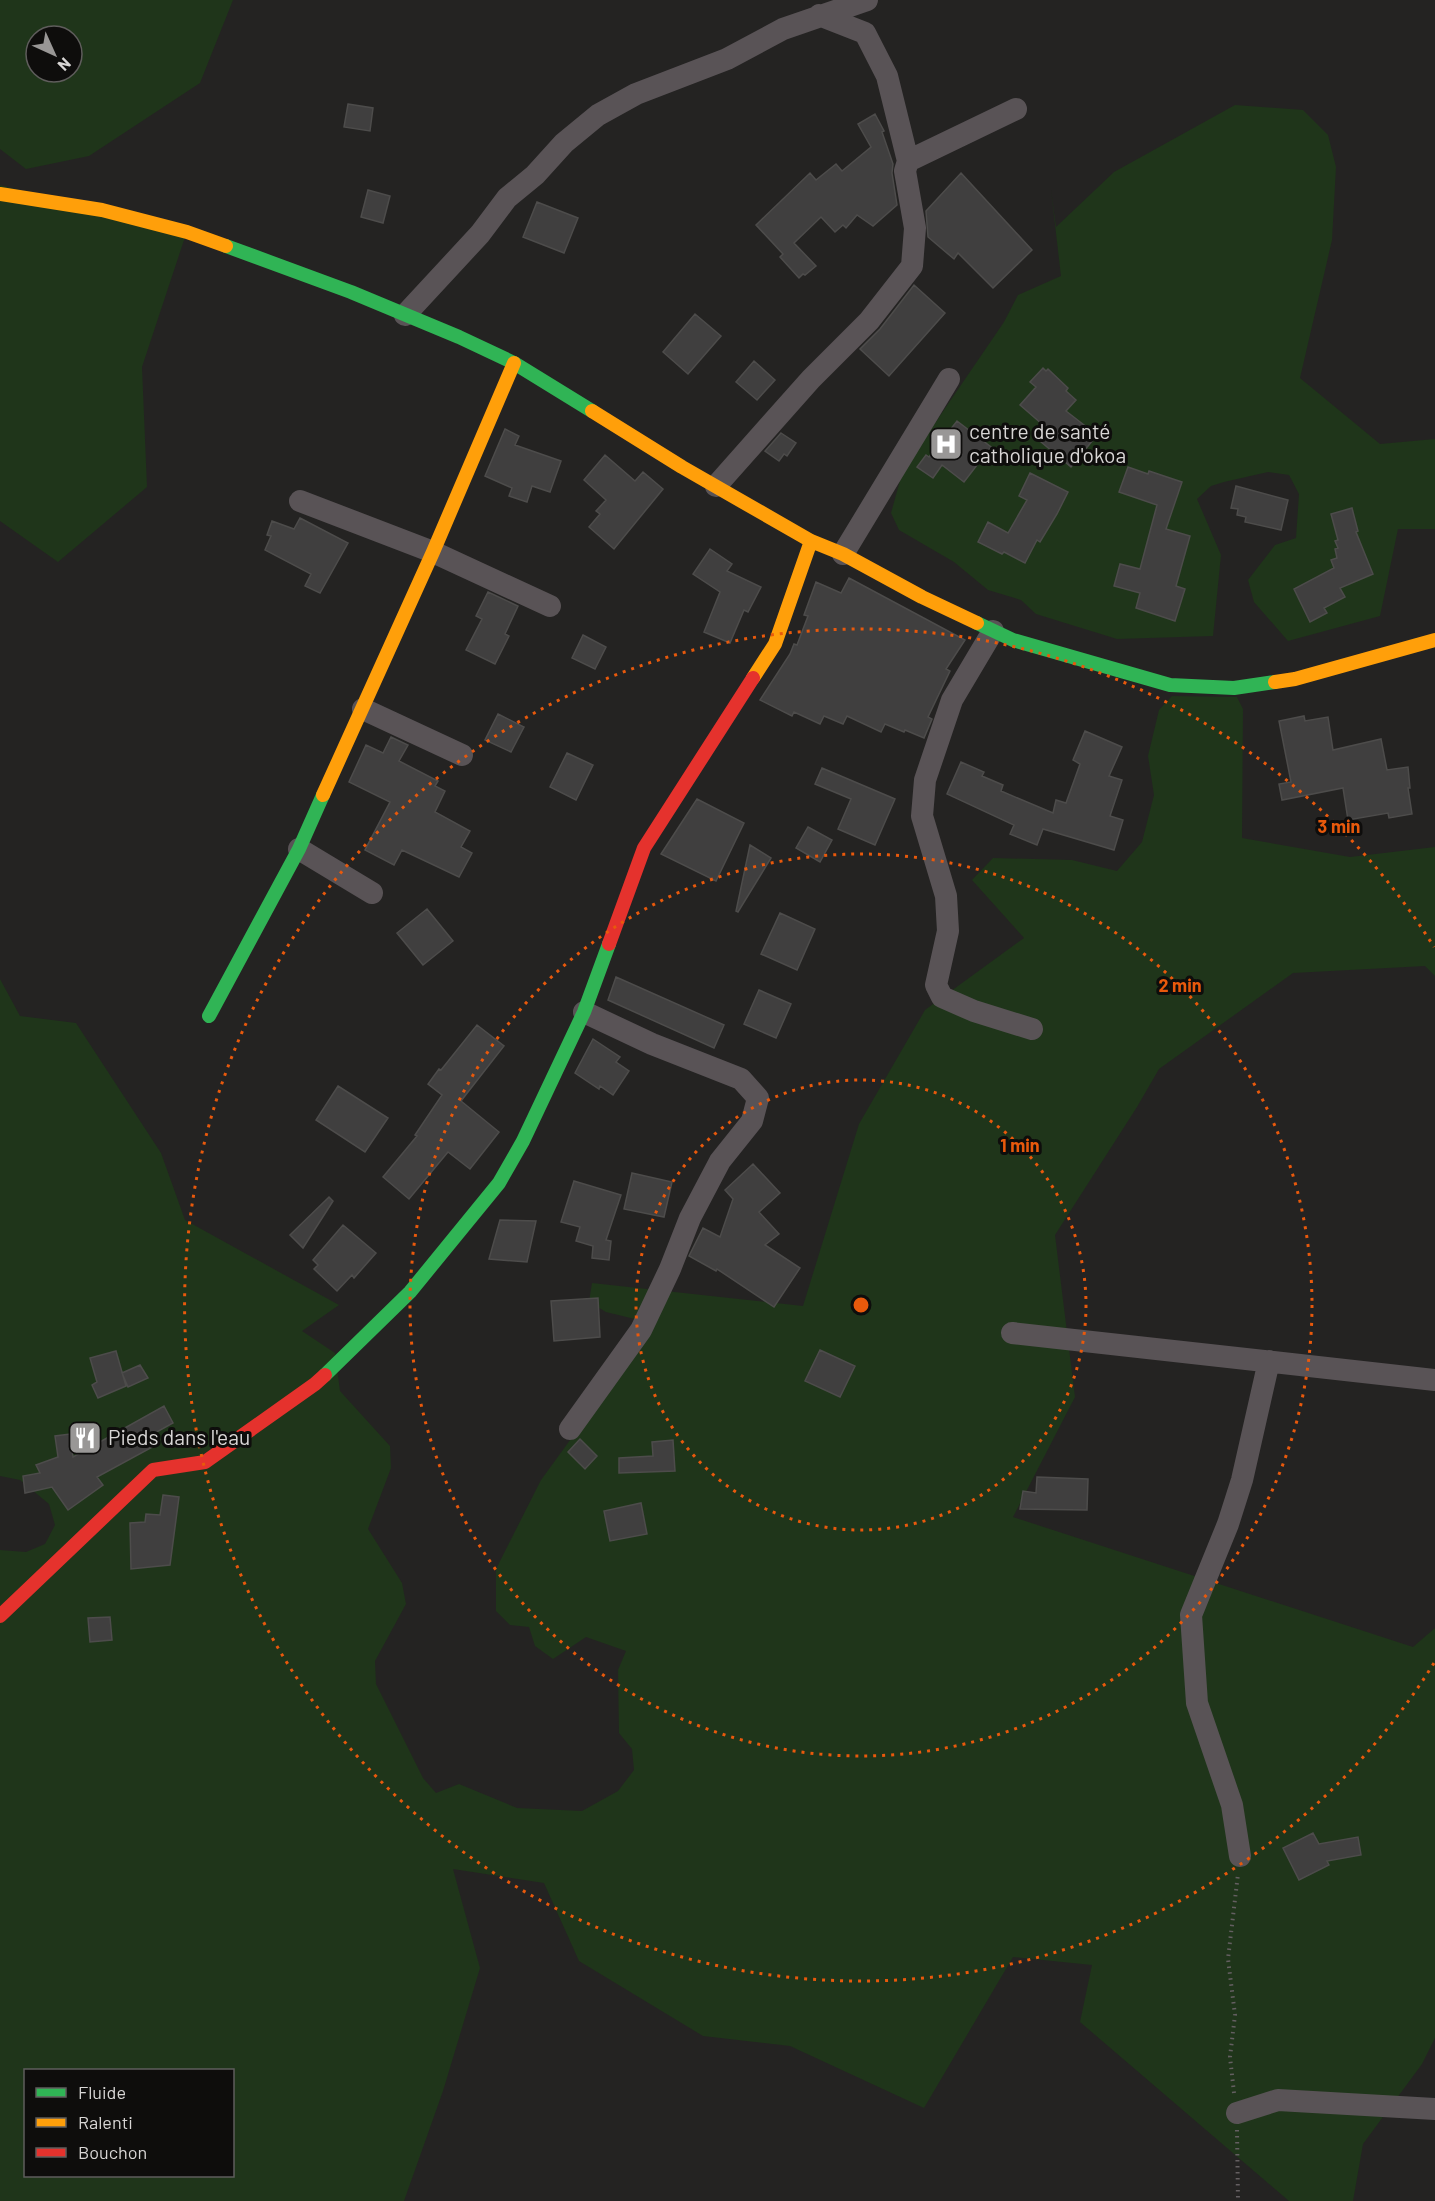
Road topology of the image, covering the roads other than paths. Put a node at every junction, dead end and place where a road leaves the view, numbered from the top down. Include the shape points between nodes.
1 (867, 0) edge
2 (819, 15) junction
3 (1016, 109) dead end
4 (908, 161) junction
5 (0, 194) edge
6 (405, 315) junction
7 (514, 363) junction
8 (949, 379) dead end
9 (716, 486) junction
10 (300, 501) dead end
11 (812, 541) junction
12 (433, 552) junction
13 (843, 554) junction
14 (550, 606) dead end
15 (993, 631) junction
16 (1435, 640) edge
17 (363, 709) junction
18 (462, 755) dead end
19 (299, 849) junction
20 (372, 893) dead end
21 (584, 1012) junction
22 (209, 1016) dead end
23 (1032, 1029) dead end
24 (1012, 1333) dead end
25 (1269, 1361) junction
26 (1435, 1380) edge
27 (570, 1429) dead end
28 (0, 1616) edge
29 (1240, 1856) road end
30 (1435, 2109) edge
31 (1237, 2113) road end

1 - 2 street
2 - 4 street via 865,33 888,76
2 - 6 street via 727,59 636,94 598,115 507,198 480,234
3 - 4 street
4 - 9 street via 905,171 915,228 912,266 869,321 811,379
5 - 6 street via 102,210 187,232
6 - 7 street
7 - 9 street
7 - 12 street
8 - 13 street
9 - 11 street
10 - 12 street
11 - 13 street
11 - 21 street via 775,644 644,848
12 - 14 street
12 - 17 street
13 - 15 street
15 - 16 street via 1170,685 1234,688 1295,679
15 - 23 street via 952,700 925,780 922,816 946,896 948,931 936,985 942,997
17 - 18 street
17 - 19 street
19 - 20 street
19 - 22 street
21 - 27 street via 741,1079 758,1098 752,1121 720,1161 690,1218 641,1330
21 - 28 street via 499,1184 410,1292 315,1384 205,1462 153,1470
24 - 25 street
25 - 26 street
25 - 29 street via 1242,1480 1191,1615 1197,1703 1232,1805
30 - 31 street via 1278,2100

